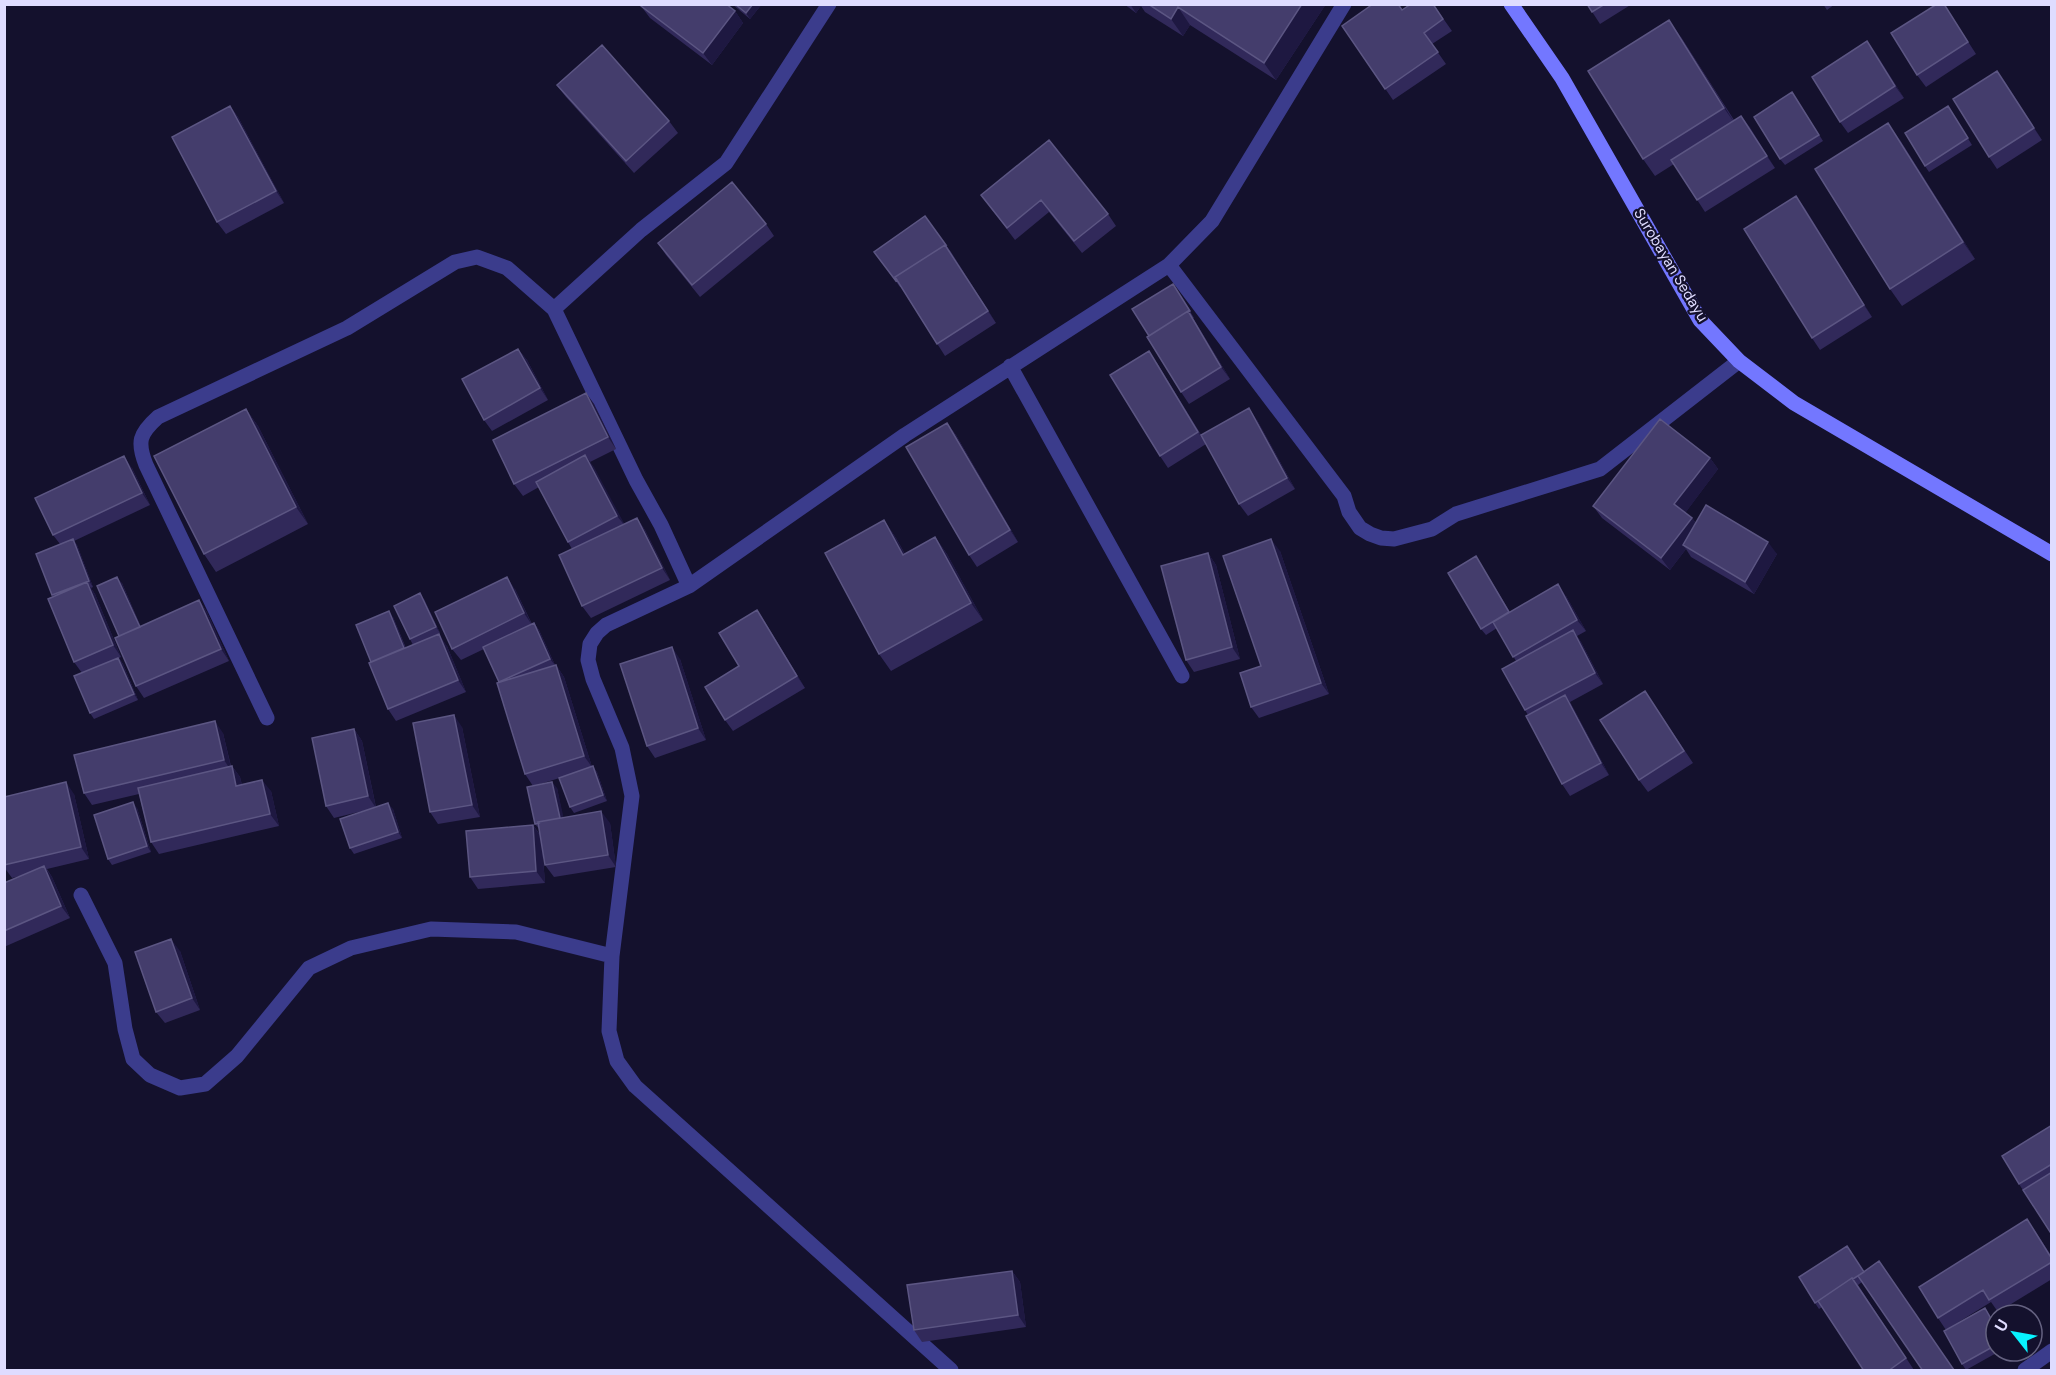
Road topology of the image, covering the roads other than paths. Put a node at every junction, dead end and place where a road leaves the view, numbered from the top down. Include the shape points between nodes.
1 (829, 4) edge
2 (1344, 4) edge
3 (1511, 4) edge
4 (1169, 265) junction
5 (554, 309) junction
6 (1739, 361) junction
7 (1010, 366) junction
8 (2052, 554) edge
9 (689, 586) junction
10 (1182, 676) edge
11 (267, 718) dead end
12 (81, 895) dead end
13 (612, 956) junction
14 (2052, 1351) edge
15 (951, 1371) edge
16 (2025, 1371) edge

1 - 5 street via 726,163 642,230
2 - 4 street via 1212,220
3 - 6 main road, Surobayan Sedayu via 1562,78 1700,320
4 - 6 street via 1344,496 1360,528 1381,538 1394,539 1432,529 1456,514 1600,469
4 - 7 street
5 - 9 street
5 - 11 street via 507,268 477,257 455,262 347,328 158,417 144,429 139,448 146,465
6 - 8 main road, Surobayan Sedayu via 1794,403
7 - 9 street
7 - 10 street
9 - 13 street via 606,625 590,644 588,660 593,679 622,748 632,796
12 - 13 street via 115,963 133,1059 150,1075 180,1088 205,1084 237,1056 309,968 351,948 431,929 516,932
13 - 15 street via 609,1031 617,1061 635,1086
14 - 16 street

